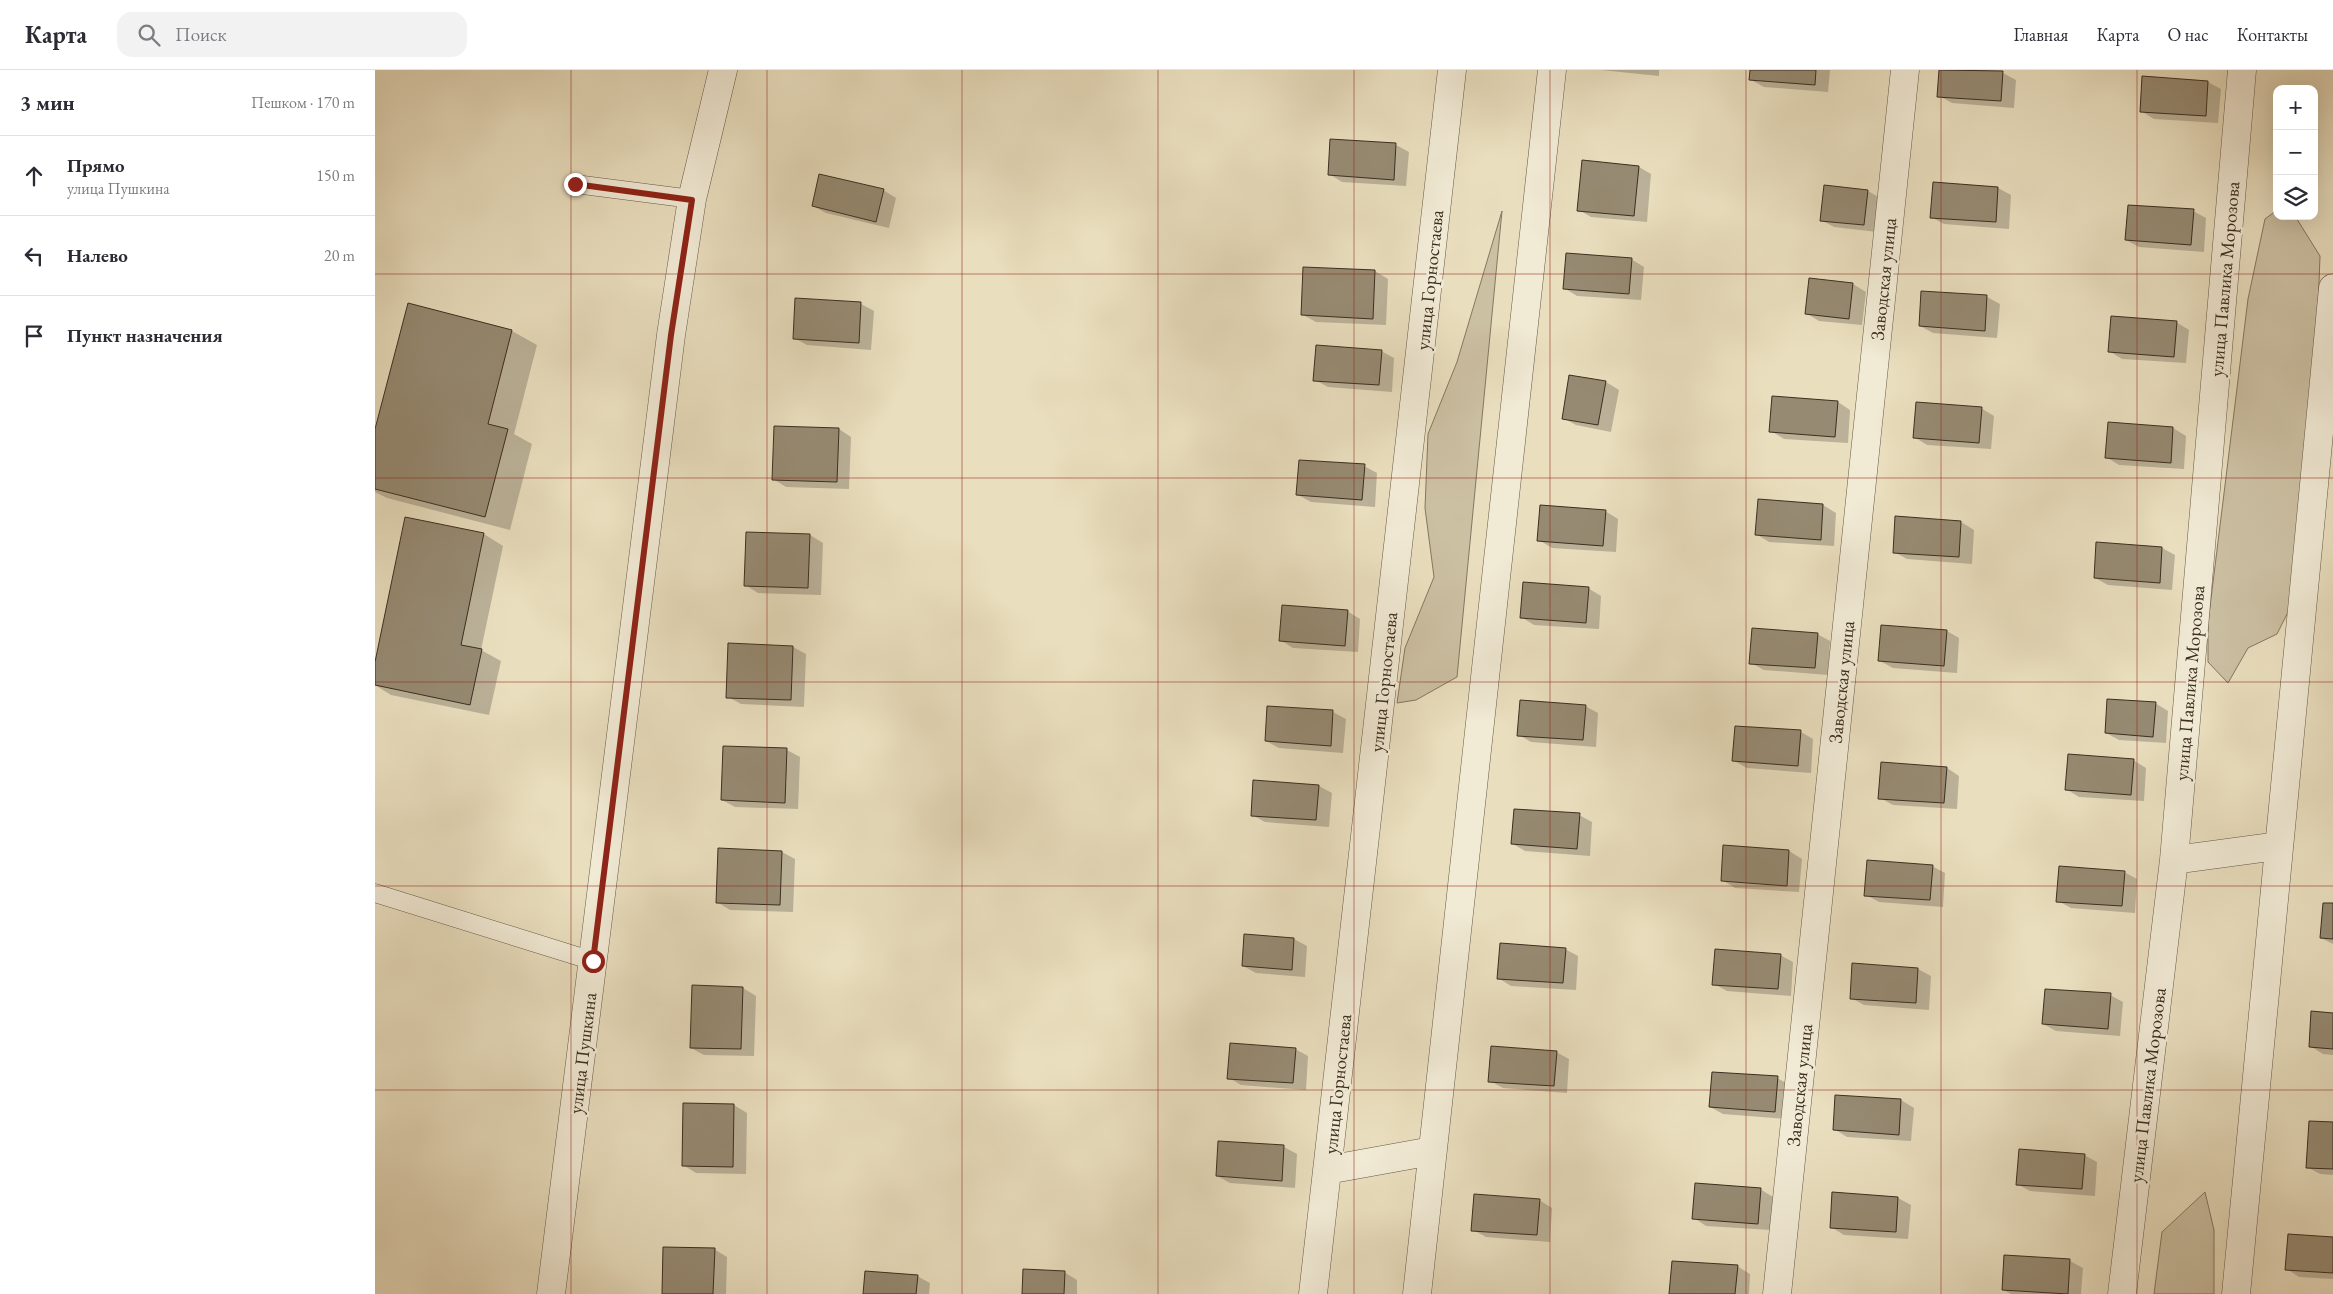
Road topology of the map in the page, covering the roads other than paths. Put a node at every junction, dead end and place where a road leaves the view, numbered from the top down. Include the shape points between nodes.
1 (723, 70) edge
2 (1453, 70) edge
3 (1552, 70) edge
4 (1905, 70) edge
5 (2242, 70) edge
6 (575, 184) dead end
7 (692, 200) junction
8 (2333, 288) edge
9 (2278, 846) junction
10 (2174, 860) junction
11 (375, 893) edge
12 (593, 961) junction
13 (1432, 1151) junction
14 (1327, 1170) junction
15 (551, 1294) edge
16 (1313, 1294) edge
17 (1417, 1294) edge
18 (1777, 1294) edge
19 (2122, 1294) edge
20 (2236, 1294) edge

1 - 7 street, улица Пушкина
2 - 14 street, улица Горностаева
3 - 13 street
4 - 18 street, Заводская улица
5 - 10 street, улица Павлика Морозова
6 - 7 lane
7 - 12 street, улица Пушкина via 671,335
8 - 9 street
9 - 10 street
9 - 20 street
10 - 19 street, улица Павлика Морозова
11 - 12 lane
12 - 15 street, улица Пушкина
13 - 14 street
13 - 17 street
14 - 16 street, улица Горностаева

